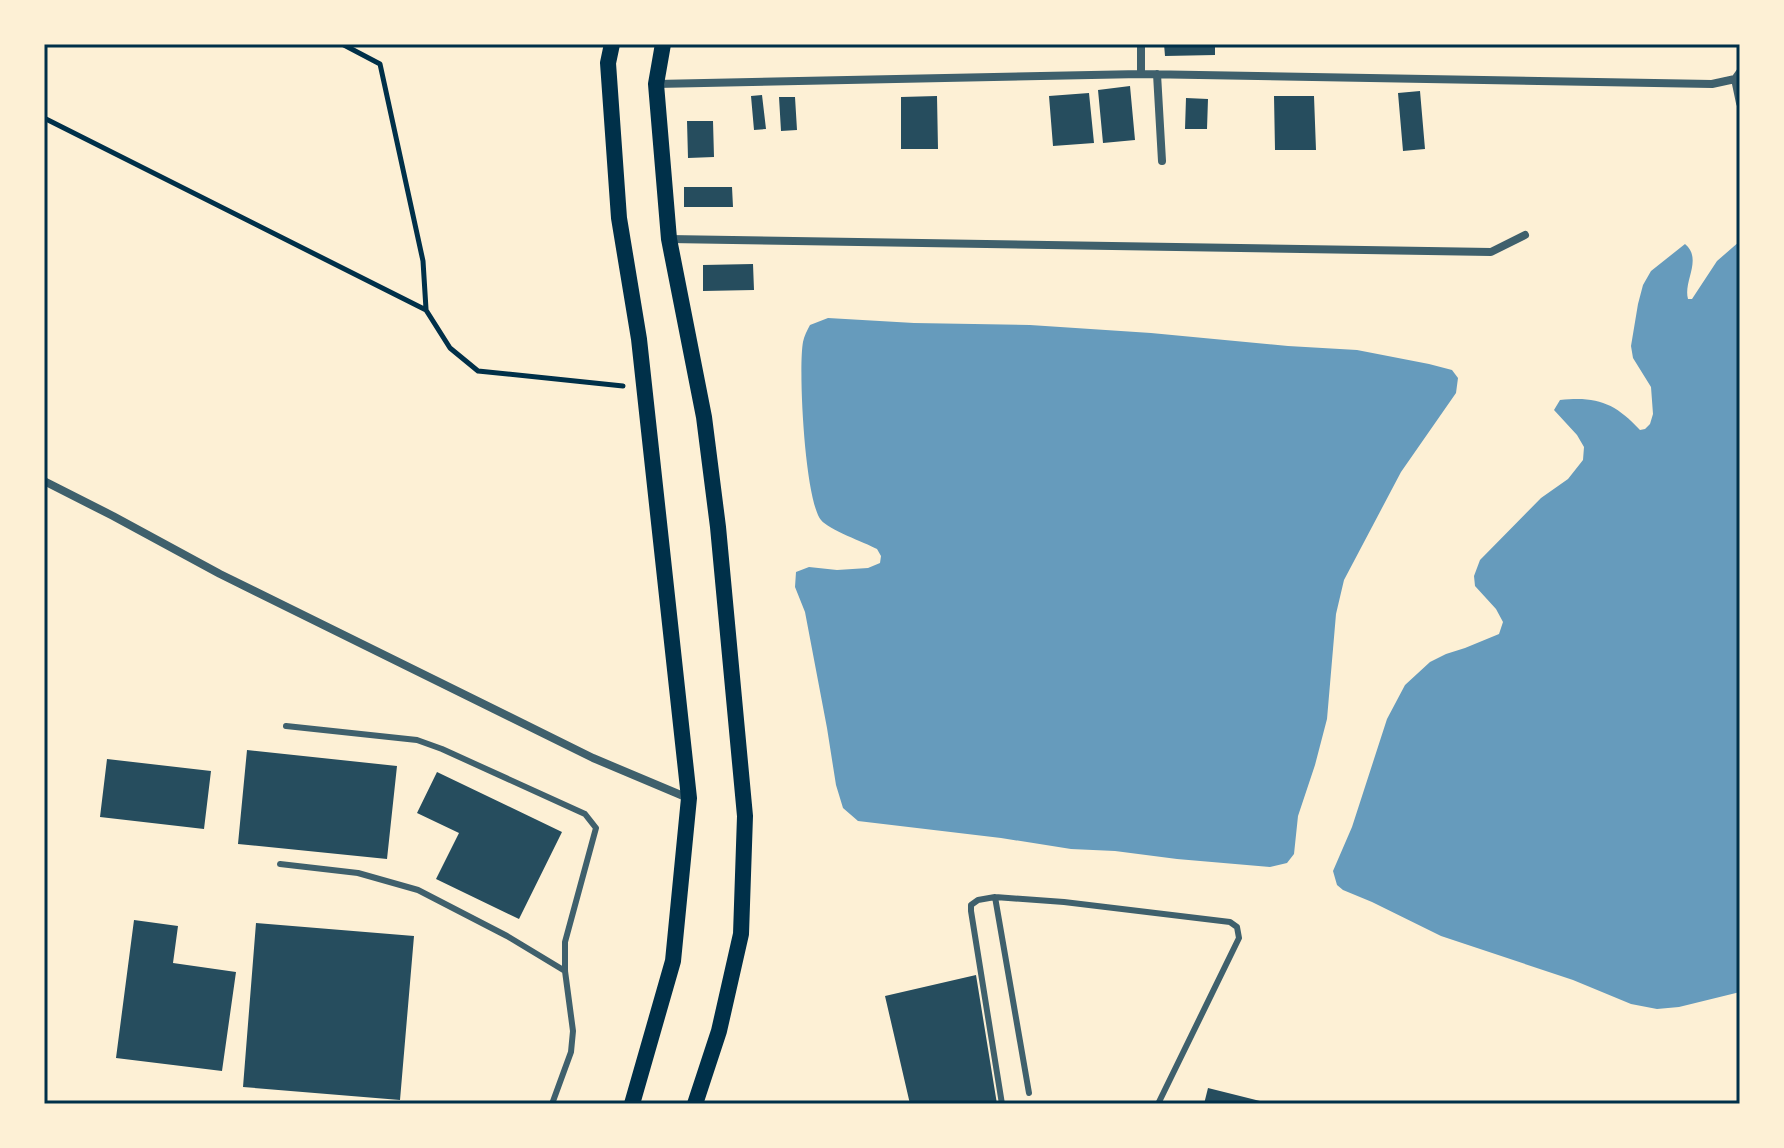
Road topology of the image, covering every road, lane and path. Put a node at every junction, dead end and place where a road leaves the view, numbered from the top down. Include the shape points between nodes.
1 (342, 44) edge
2 (612, 44) edge
3 (663, 44) edge
4 (1141, 44) edge
5 (1141, 74) junction
6 (1157, 74) junction
7 (1738, 76) edge
8 (656, 84) junction
9 (1740, 103) edge
10 (44, 118) edge
11 (1162, 161) dead end
12 (1525, 235) dead end
13 (669, 239) junction
14 (426, 310) junction
15 (644, 388) junction
16 (44, 481) edge
17 (286, 726) dead end
18 (689, 798) junction
19 (280, 864) dead end
20 (995, 897) junction
21 (565, 971) junction
22 (1029, 1093) dead end
23 (552, 1104) edge
24 (632, 1104) edge
25 (695, 1104) edge
26 (1002, 1104) edge
27 (1158, 1104) edge

1 - 14 path via 380,64 423,261
2 - 15 main road via 608,63 619,218
3 - 8 main road
4 - 5 street
5 - 6 street
5 - 8 street
6 - 7 street via 1712,84
6 - 11 street
7 - 9 street
8 - 13 main road
10 - 14 path
12 - 13 street via 1491,252
13 - 25 main road via 704,417 745,816 741,934 719,1031
14 - 15 path via 450,348 478,371
15 - 18 main road
16 - 18 street via 550,737
17 - 21 lane via 417,740 585,814 596,828 565,942
18 - 24 main road via 673,961
19 - 21 lane via 358,873 418,890
20 - 22 lane
20 - 26 lane via 978,900 971,911
20 - 27 lane via 1230,922 1237,927 1239,938
21 - 23 lane via 571,1052

